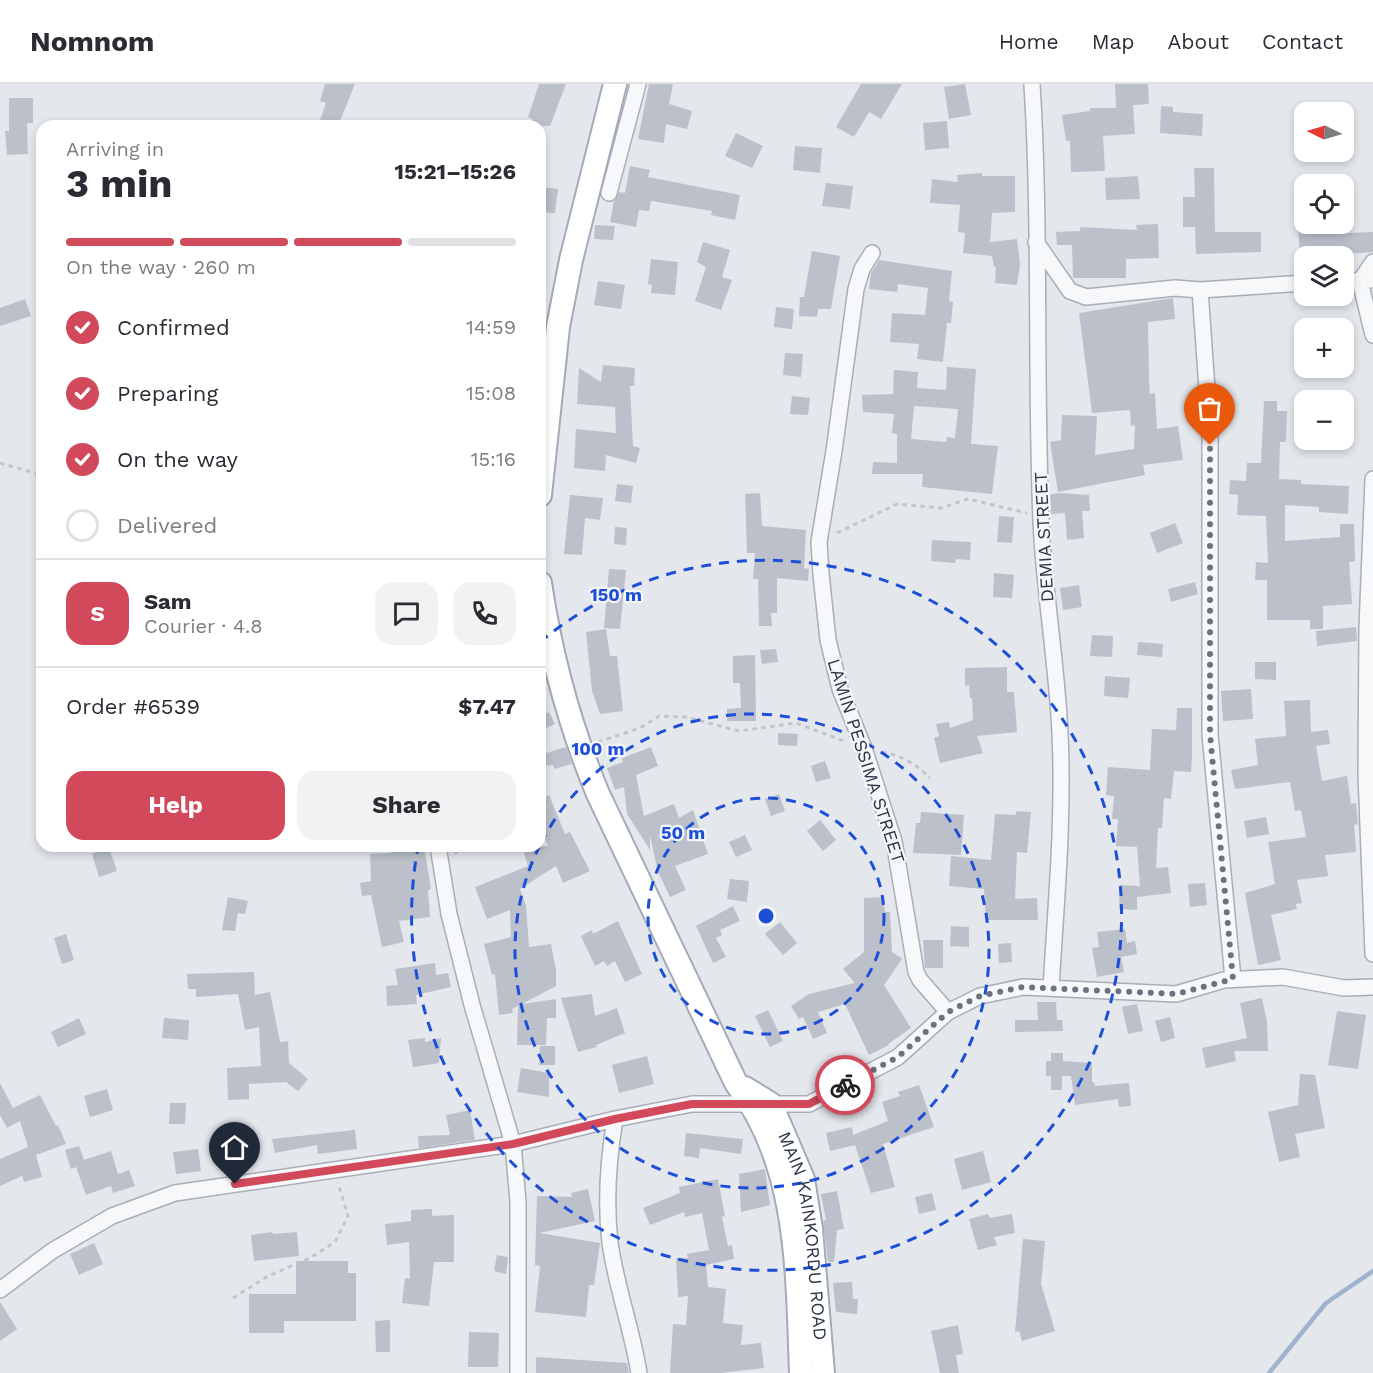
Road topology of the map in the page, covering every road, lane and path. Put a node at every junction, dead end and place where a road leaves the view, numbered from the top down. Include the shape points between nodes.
1 (615, 84) edge
2 (638, 84) edge
3 (1032, 84) edge
4 (609, 193) dead end
5 (1036, 242) junction
6 (872, 253) dead end
7 (1373, 262) edge
8 (1367, 280) edge
9 (1294, 284) edge
10 (1200, 290) junction
11 (1373, 335) edge
12 (546, 421) edge
13 (0, 463) edge
14 (36, 473) edge
15 (1373, 479) edge
16 (1041, 519) junction
17 (819, 542) junction
18 (546, 620) edge
19 (579, 748) junction
20 (864, 748) junction
21 (930, 778) dead end
22 (439, 852) edge
23 (1373, 954) edge
24 (1233, 979) junction
25 (1373, 987) edge
26 (1051, 988) junction
27 (948, 1012) junction
28 (762, 1104) junction
29 (615, 1119) junction
30 (513, 1144) junction
31 (334, 1168) junction
32 (2, 1284) edge
33 (232, 1298) dead end
34 (518, 1373) edge
35 (639, 1373) edge
36 (801, 1373) edge
37 (823, 1373) edge

1 - 12 main road via 564,293
2 - 4 street
3 - 5 street, DEMIA STREET
5 - 10 street via 1064,285 1077,295 1175,288
5 - 16 street, DEMIA STREET
6 - 17 street, LAMIN PESSIMA STREET via 856,289
7 - 8 street
8 - 11 street
9 - 10 street
10 - 24 street via 1210,431 1210,734
13 - 14 path
15 - 23 street via 1366,775
16 - 17 path via 1018,509 968,500 941,508 897,504
16 - 26 street, DEMIA STREET via 1060,732 1062,811
17 - 20 street, LAMIN PESSIMA STREET via 828,640 840,690
18 - 19 main road via 552,658
19 - 20 path via 640,728 659,716 686,717 739,731 796,723
19 - 28 main road via 736,1083
20 - 21 path via 895,754 921,768
20 - 27 street, LAMIN PESSIMA STREET via 894,841 916,972
22 - 30 street via 458,948
24 - 25 street via 1283,976 1344,988
24 - 26 street via 1176,994
26 - 27 street via 1023,987 980,996
27 - 28 street via 898,1057 809,1104
28 - 29 street via 692,1104
28 - 36 main road via 789,1198
28 - 37 main road, MAIN KAINKORDU ROAD via 798,1165 808,1201
29 - 30 street
29 - 35 street via 607,1177 611,1245
30 - 31 street
30 - 34 street via 518,1202
31 - 32 street via 175,1193 141,1203 112,1216
31 - 33 path via 348,1216 335,1242 310,1258 268,1275

